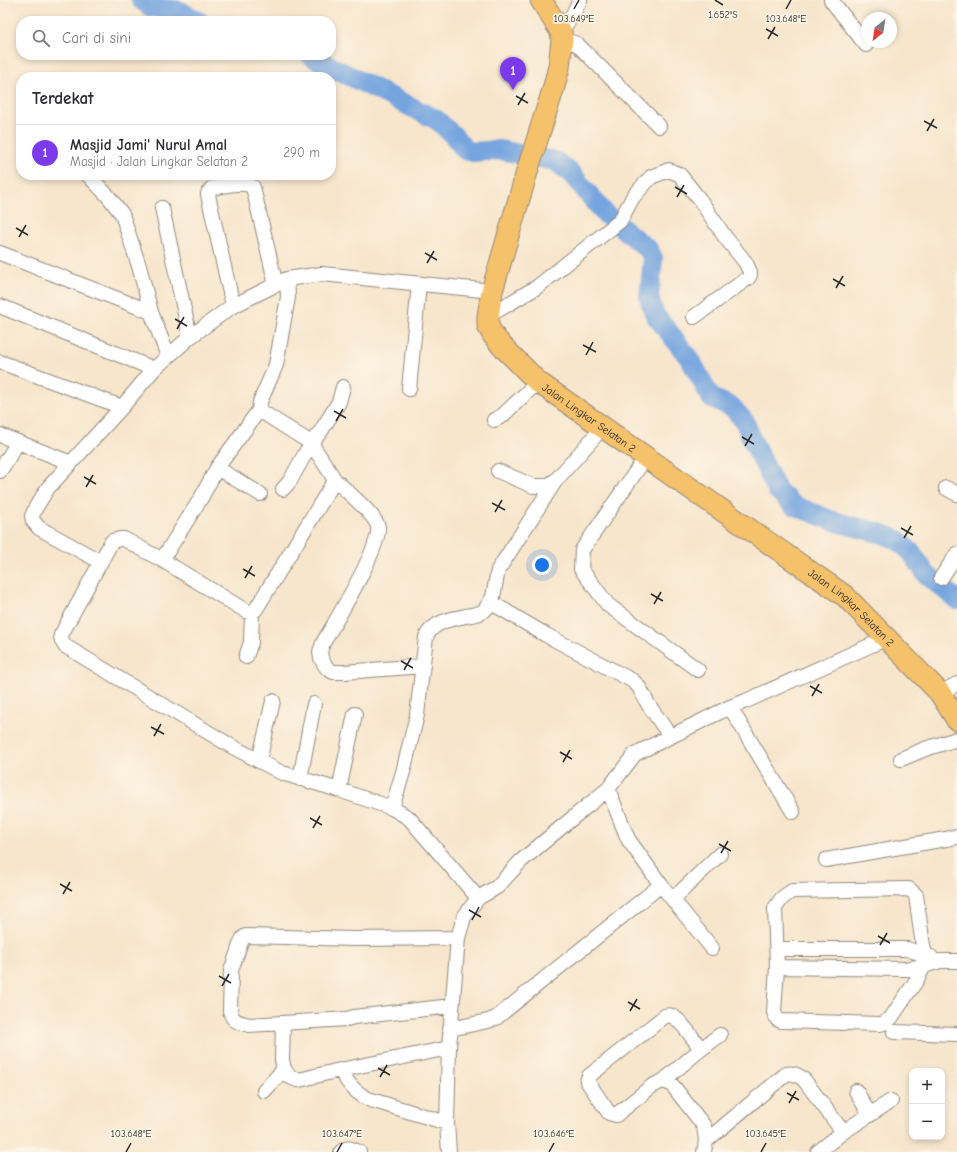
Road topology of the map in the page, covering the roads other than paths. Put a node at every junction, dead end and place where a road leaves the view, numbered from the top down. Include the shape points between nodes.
1 (541, 0) edge
2 (580, 0) edge
3 (831, 0) edge
4 (562, 35) junction
5 (861, 39) edge
6 (659, 126) dead end
7 (93, 180) edge
8 (162, 208) dead end
9 (0, 252) edge
10 (282, 282) junction
11 (419, 284) junction
12 (492, 291) junction
13 (0, 306) edge
14 (233, 306) junction
15 (151, 312) junction
16 (488, 316) junction
17 (694, 317) dead end
18 (190, 337) junction
19 (168, 356) junction
20 (0, 362) edge
21 (154, 369) junction
22 (538, 382) junction
23 (343, 387) dead end
24 (410, 389) dead end
25 (122, 407) junction
26 (259, 410) junction
27 (494, 420) dead end
28 (602, 427) junction
29 (0, 435) edge
30 (18, 442) junction
31 (311, 443) junction
32 (646, 457) junction
33 (71, 463) junction
34 (217, 468) junction
35 (0, 471) edge
36 (498, 471) dead end
37 (335, 480) junction
38 (556, 480) junction
39 (283, 489) dead end
40 (260, 494) dead end
41 (957, 554) edge
42 (162, 560) junction
43 (101, 562) junction
44 (941, 578) dead end
45 (490, 602) junction
46 (252, 613) junction
47 (886, 638) junction
48 (246, 657) dead end
49 (423, 666) junction
50 (698, 670) dead end
51 (949, 688) edge
52 (273, 701) dead end
53 (314, 704) dead end
54 (730, 707) junction
55 (356, 714) dead end
56 (956, 717) edge
57 (670, 736) junction
58 (957, 739) edge
59 (901, 759) dead end
60 (259, 761) junction
61 (300, 779) junction
62 (608, 789) junction
63 (339, 790) junction
64 (392, 808) junction
65 (793, 812) dead end
66 (957, 837) edge
67 (720, 854) dead end
68 (826, 860) dead end
69 (662, 885) junction
70 (478, 898) junction
71 (673, 899) junction
72 (458, 938) junction
73 (712, 948) dead end
74 (777, 949) junction
75 (907, 949) junction
76 (924, 960) junction
77 (957, 961) edge
78 (777, 967) junction
79 (905, 969) junction
80 (452, 1006) junction
81 (283, 1024) junction
82 (450, 1029) junction
83 (894, 1032) dead end
84 (957, 1034) edge
85 (720, 1035) dead end
86 (449, 1048) junction
87 (700, 1049) junction
88 (284, 1069) junction
89 (340, 1070) junction
90 (663, 1081) junction
91 (264, 1091) dead end
92 (856, 1091) dead end
93 (891, 1101) dead end
94 (870, 1115) junction
95 (447, 1123) junction
96 (843, 1132) junction
97 (705, 1147) edge
98 (341, 1152) edge
99 (359, 1152) edge
100 (449, 1152) edge
101 (818, 1152) edge

1 - 4 highway
2 - 4 street
3 - 5 street
4 - 6 street via 576,44
4 - 12 highway, Jalan Lingkar Selatan 2 via 559,68
7 - 15 street via 122,214
8 - 18 street
9 - 15 street
10 - 11 street via 322,274
10 - 14 street
10 - 14 street via 251,185 244,183 212,188 208,195
10 - 26 street via 288,297 276,365
11 - 12 street
11 - 24 street
12 - 16 highway, Jalan Lingkar Selatan 2
13 - 21 street
14 - 18 street
15 - 19 street
16 - 17 street via 537,287 616,224 633,197 651,177 669,170 680,175 700,200 750,272 748,278
16 - 22 highway, Jalan Lingkar Selatan 2 via 488,326 493,335
18 - 19 street
19 - 21 street
20 - 25 street
21 - 25 street
22 - 27 street via 502,416
22 - 28 highway, Jalan Lingkar Selatan 2
23 - 31 street via 339,402
25 - 33 street
26 - 31 street
26 - 34 street
28 - 32 highway, Jalan Lingkar Selatan 2
28 - 38 street
29 - 30 street
30 - 33 street
30 - 35 street
31 - 37 street
31 - 39 street
32 - 47 highway, Jalan Lingkar Selatan 2 via 845,596
32 - 50 street via 582,550 581,569 608,605
33 - 43 street via 44,494 32,516 33,521 39,528
34 - 40 street
34 - 42 street via 198,504
36 - 38 street via 532,486 547,486
37 - 46 street
37 - 49 street via 374,518 378,528 376,542 359,579 323,643 321,658 333,672
38 - 45 street via 498,570
41 - 44 street
42 - 43 street via 120,539 112,541
42 - 46 street
43 - 60 street via 61,635 65,646
45 - 49 street via 480,613 444,622 428,632
45 - 57 street via 633,681
46 - 48 street via 251,642
47 - 51 highway, Jalan Lingkar Selatan 2
47 - 54 street
49 - 64 street via 417,715
51 - 56 highway, Jalan Lingkar Selatan 2
52 - 60 street
53 - 61 street
54 - 57 street
54 - 65 street
55 - 63 street
57 - 62 street via 635,754
58 - 59 street
60 - 61 street
61 - 63 street
62 - 69 street via 628,839
62 - 70 street via 521,861 496,886
63 - 64 street
64 - 70 street via 409,818
66 - 68 street
67 - 71 street
69 - 71 street
69 - 82 street via 496,1018 488,1022
70 - 72 street via 464,917
71 - 73 street
72 - 80 street
72 - 81 street via 246,936 241,942 231,971 230,1011 233,1019 249,1026
74 - 75 street
74 - 76 street via 775,908 782,898 792,891 909,889 916,895
74 - 78 street
75 - 76 street
75 - 79 street
76 - 77 street
76 - 78 street via 916,981 891,1018 880,1024 781,1022 774,1012
76 - 79 street
78 - 79 street
80 - 81 street
80 - 82 street
81 - 88 street
82 - 86 street
83 - 84 street
85 - 87 street
86 - 89 street
86 - 95 street
87 - 90 street
87 - 90 street via 674,1017 665,1016 589,1076 587,1081 609,1113 614,1115 619,1114 652,1086
88 - 89 street via 290,1077 297,1080
88 - 91 street
89 - 95 street via 350,1086 368,1099
90 - 97 street via 673,1086 704,1126
92 - 94 street
93 - 94 street
94 - 96 street
95 - 100 street
96 - 97 street via 805,1081 800,1076 790,1073
96 - 101 street
98 - 99 street via 350,1148

